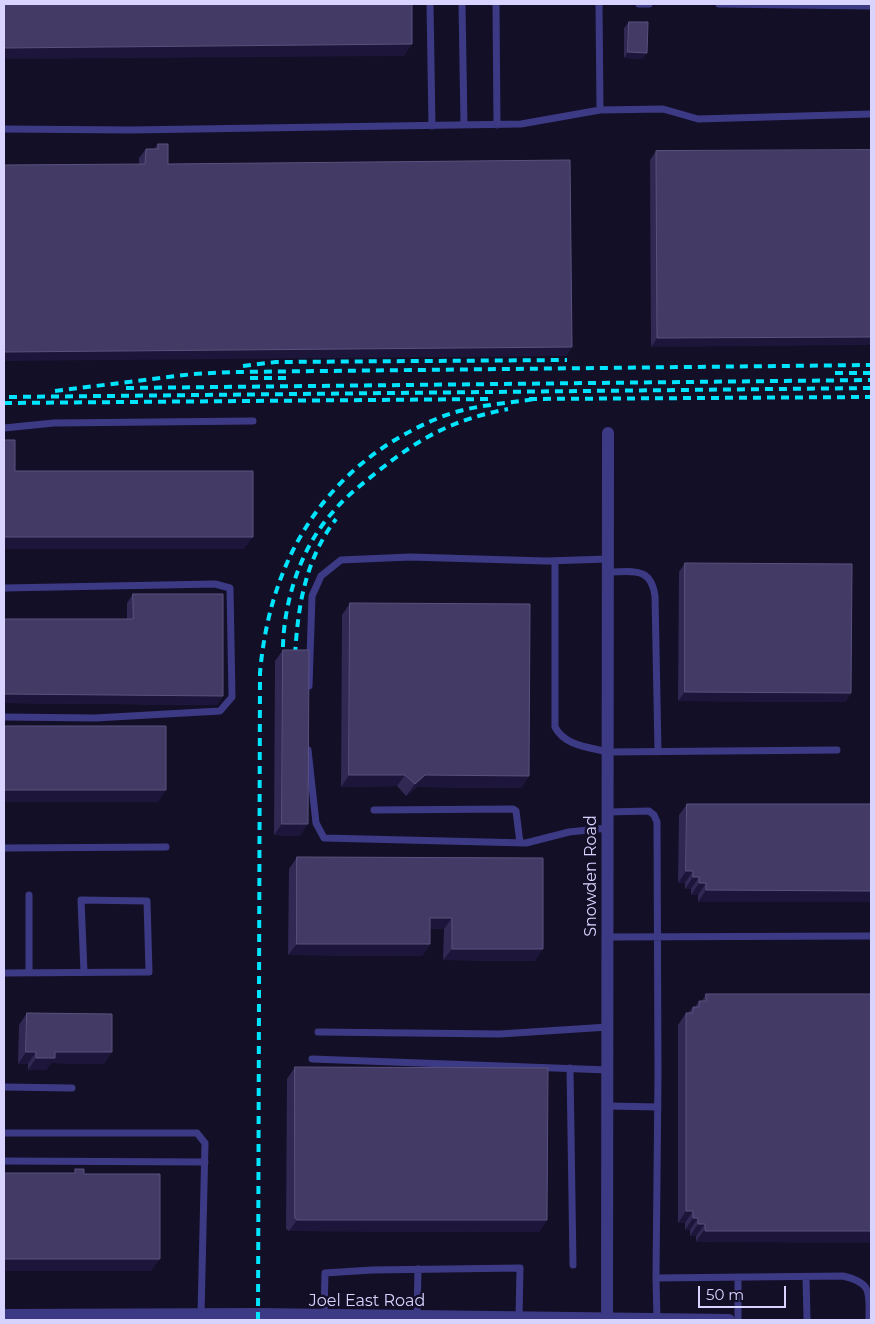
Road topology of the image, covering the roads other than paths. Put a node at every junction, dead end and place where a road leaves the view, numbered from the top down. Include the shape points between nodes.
1 (430, 4) edge
2 (462, 4) edge
3 (496, 4) edge
4 (599, 4) edge
5 (639, 4) edge
6 (649, 4) edge
7 (719, 4) edge
8 (871, 6) edge
9 (600, 110) junction
10 (871, 114) edge
11 (464, 125) junction
12 (497, 125) junction
13 (432, 126) junction
14 (4, 129) edge
15 (253, 421) dead end
16 (4, 428) edge
17 (608, 433) dead end
18 (555, 560) junction
19 (608, 565) junction
20 (4, 588) edge
21 (309, 696) edge
22 (4, 717) edge
23 (307, 742) edge
24 (838, 750) dead end
25 (608, 752) junction
26 (658, 752) junction
27 (374, 810) dead end
28 (608, 812) junction
29 (608, 828) junction
30 (520, 843) junction
31 (166, 846) dead end
32 (4, 848) edge
33 (29, 895) dead end
34 (658, 935) junction
35 (871, 936) edge
36 (608, 937) junction
37 (84, 972) junction
38 (4, 973) edge
39 (29, 973) junction
40 (608, 1027) junction
41 (318, 1032) dead end
42 (312, 1059) dead end
43 (570, 1068) junction
44 (608, 1070) junction
45 (4, 1087) edge
46 (72, 1088) dead end
47 (608, 1106) junction
48 (658, 1107) junction
49 (4, 1133) edge
50 (4, 1161) edge
51 (205, 1162) junction
52 (573, 1264) dead end
53 (418, 1269) junction
54 (738, 1277) junction
55 (806, 1277) junction
56 (656, 1278) junction
57 (4, 1315) edge
58 (324, 1316) junction
59 (207, 1317) edge
60 (416, 1317) junction
61 (519, 1318) junction
62 (607, 1319) edge
63 (657, 1320) edge
64 (729, 1320) edge
65 (738, 1320) edge
66 (807, 1320) edge
67 (869, 1320) edge

1 - 13 lane
2 - 11 lane
3 - 12 lane
4 - 9 lane
5 - 6 lane
7 - 8 lane
9 - 10 lane via 664,109 698,119
9 - 12 lane via 522,124
11 - 12 lane
11 - 13 lane
13 - 14 lane
15 - 16 lane via 54,423
17 - 19 street, Snowden Road
18 - 19 lane
18 - 21 lane via 410,557 341,560 322,576 312,596
18 - 25 lane via 555,727 560,737
19 - 25 street, Snowden Road
19 - 26 lane via 638,571 653,583 656,596
20 - 22 lane via 215,584 230,588 232,697 220,711 95,718
23 - 30 lane via 316,823 324,838
24 - 26 lane
25 - 26 lane
25 - 28 street, Snowden Road
27 - 30 lane via 513,809 516,811
28 - 29 street, Snowden Road
28 - 34 lane via 649,811 657,822
29 - 30 lane via 569,832
29 - 36 street, Snowden Road
31 - 32 lane
33 - 39 lane
34 - 35 lane
34 - 36 lane
34 - 48 lane
36 - 40 street, Snowden Road
37 - 37 lane via 149,972 147,901 81,900
37 - 39 lane
38 - 39 lane
40 - 41 lane via 500,1034
40 - 44 street, Snowden Road
42 - 43 lane
43 - 44 lane
43 - 52 lane
44 - 47 street, Snowden Road
45 - 46 lane
47 - 48 lane
47 - 62 street, Snowden Road
48 - 56 lane
49 - 51 lane via 197,1133 205,1143
50 - 51 lane
51 - 59 lane
53 - 58 lane via 325,1273
53 - 60 lane
53 - 61 lane via 520,1268
54 - 55 lane
54 - 56 lane
54 - 65 lane
55 - 66 lane
55 - 67 lane via 843,1276 859,1280 868,1291
56 - 63 lane
57 - 59 street, Joel East Road
58 - 59 street, Joel East Road via 258,1314
58 - 60 street, Joel East Road
60 - 61 street, Joel East Road
61 - 62 street, Joel East Road
62 - 63 street, Joel East Road
63 - 64 street, Joel East Road

